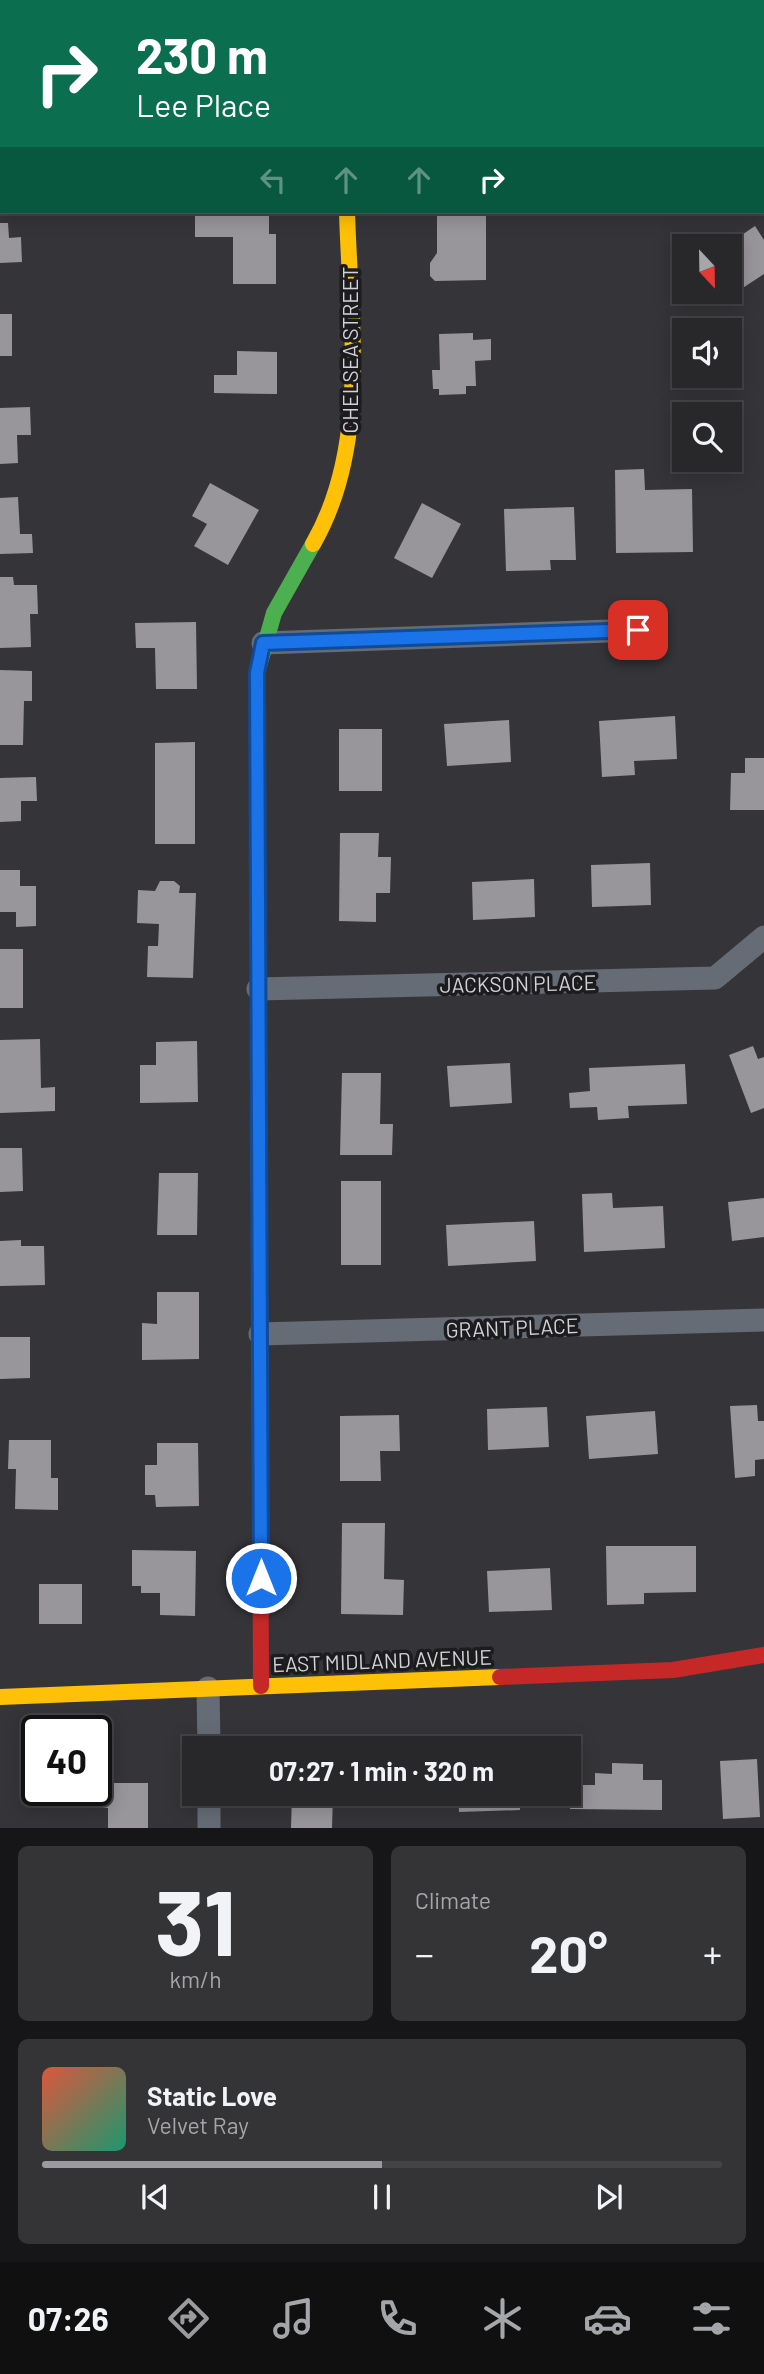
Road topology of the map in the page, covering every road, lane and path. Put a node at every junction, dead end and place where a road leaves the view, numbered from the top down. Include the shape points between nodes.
1 (347, 214) edge
2 (638, 630) dead end
3 (263, 643) junction
4 (764, 937) edge
5 (258, 989) junction
6 (764, 1320) edge
7 (260, 1334) junction
8 (764, 1655) edge
9 (261, 1686) junction
10 (208, 1688) junction
11 (0, 1697) edge
12 (209, 1736) edge
13 (209, 1806) edge
14 (209, 1828) edge

1 - 3 street, CHELSEA STREET via 350,441 318,536 274,613
2 - 3 street
3 - 5 street, CHELSEA STREET via 257,673
4 - 5 street, JACKSON PLACE via 715,978
5 - 7 street, CHELSEA STREET
6 - 7 street, GRANT PLACE
7 - 9 street, CHELSEA STREET
8 - 9 street, EAST MIDLAND AVENUE via 673,1670
9 - 10 street, EAST MIDLAND AVENUE
10 - 11 street, EAST MIDLAND AVENUE
10 - 12 street
13 - 14 street

